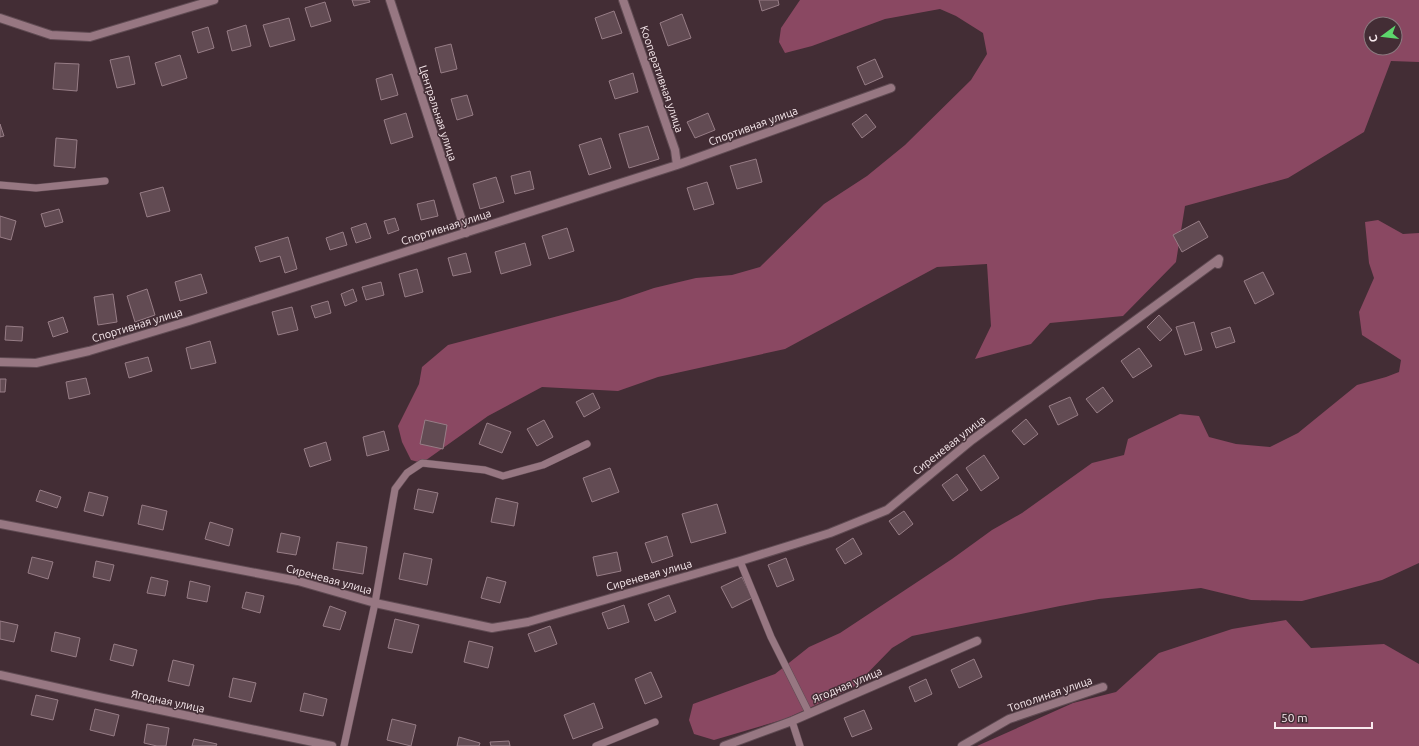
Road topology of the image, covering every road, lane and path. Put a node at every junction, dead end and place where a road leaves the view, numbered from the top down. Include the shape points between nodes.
1 (214, 0) edge
2 (390, 0) edge
3 (623, 0) edge
4 (0, 18) edge
5 (891, 88) dead end
6 (677, 165) junction
7 (105, 181) dead end
8 (0, 185) edge
9 (466, 233) junction
10 (1218, 264) dead end
11 (0, 362) edge
12 (587, 444) dead end
13 (0, 524) edge
14 (740, 561) junction
15 (375, 603) junction
16 (977, 641) dead end
17 (0, 675) edge
18 (1103, 686) dead end
19 (809, 713) junction
20 (792, 721) junction
21 (655, 722) dead end
22 (332, 746) edge
23 (344, 746) edge
24 (596, 746) edge
25 (724, 746) edge
26 (800, 746) edge
27 (962, 746) edge

1 - 4 street via 90,37 51,35
2 - 9 street, Центральная улица
3 - 6 street, Кооперативная улица via 675,150
5 - 6 street, Спортивная улица
6 - 9 street, Спортивная улица
7 - 8 lane via 36,188
9 - 11 street, Спортивная улица via 89,351 36,363
10 - 14 street, Сиреневая улица via 1219,259 972,440 887,510 830,533
12 - 15 lane via 543,465 503,476 485,470 422,463 407,473 395,489
13 - 15 street, Сиреневая улица via 298,580
14 - 15 street, Сиреневая улица via 528,622 492,628
14 - 19 lane via 771,637
15 - 23 lane
16 - 19 street, Ягодная улица
17 - 22 street, Ягодная улица
18 - 27 street, Тополиная улица via 1009,719
19 - 20 street, Ягодная улица
20 - 25 street, Ягодная улица
20 - 26 lane
21 - 24 lane

